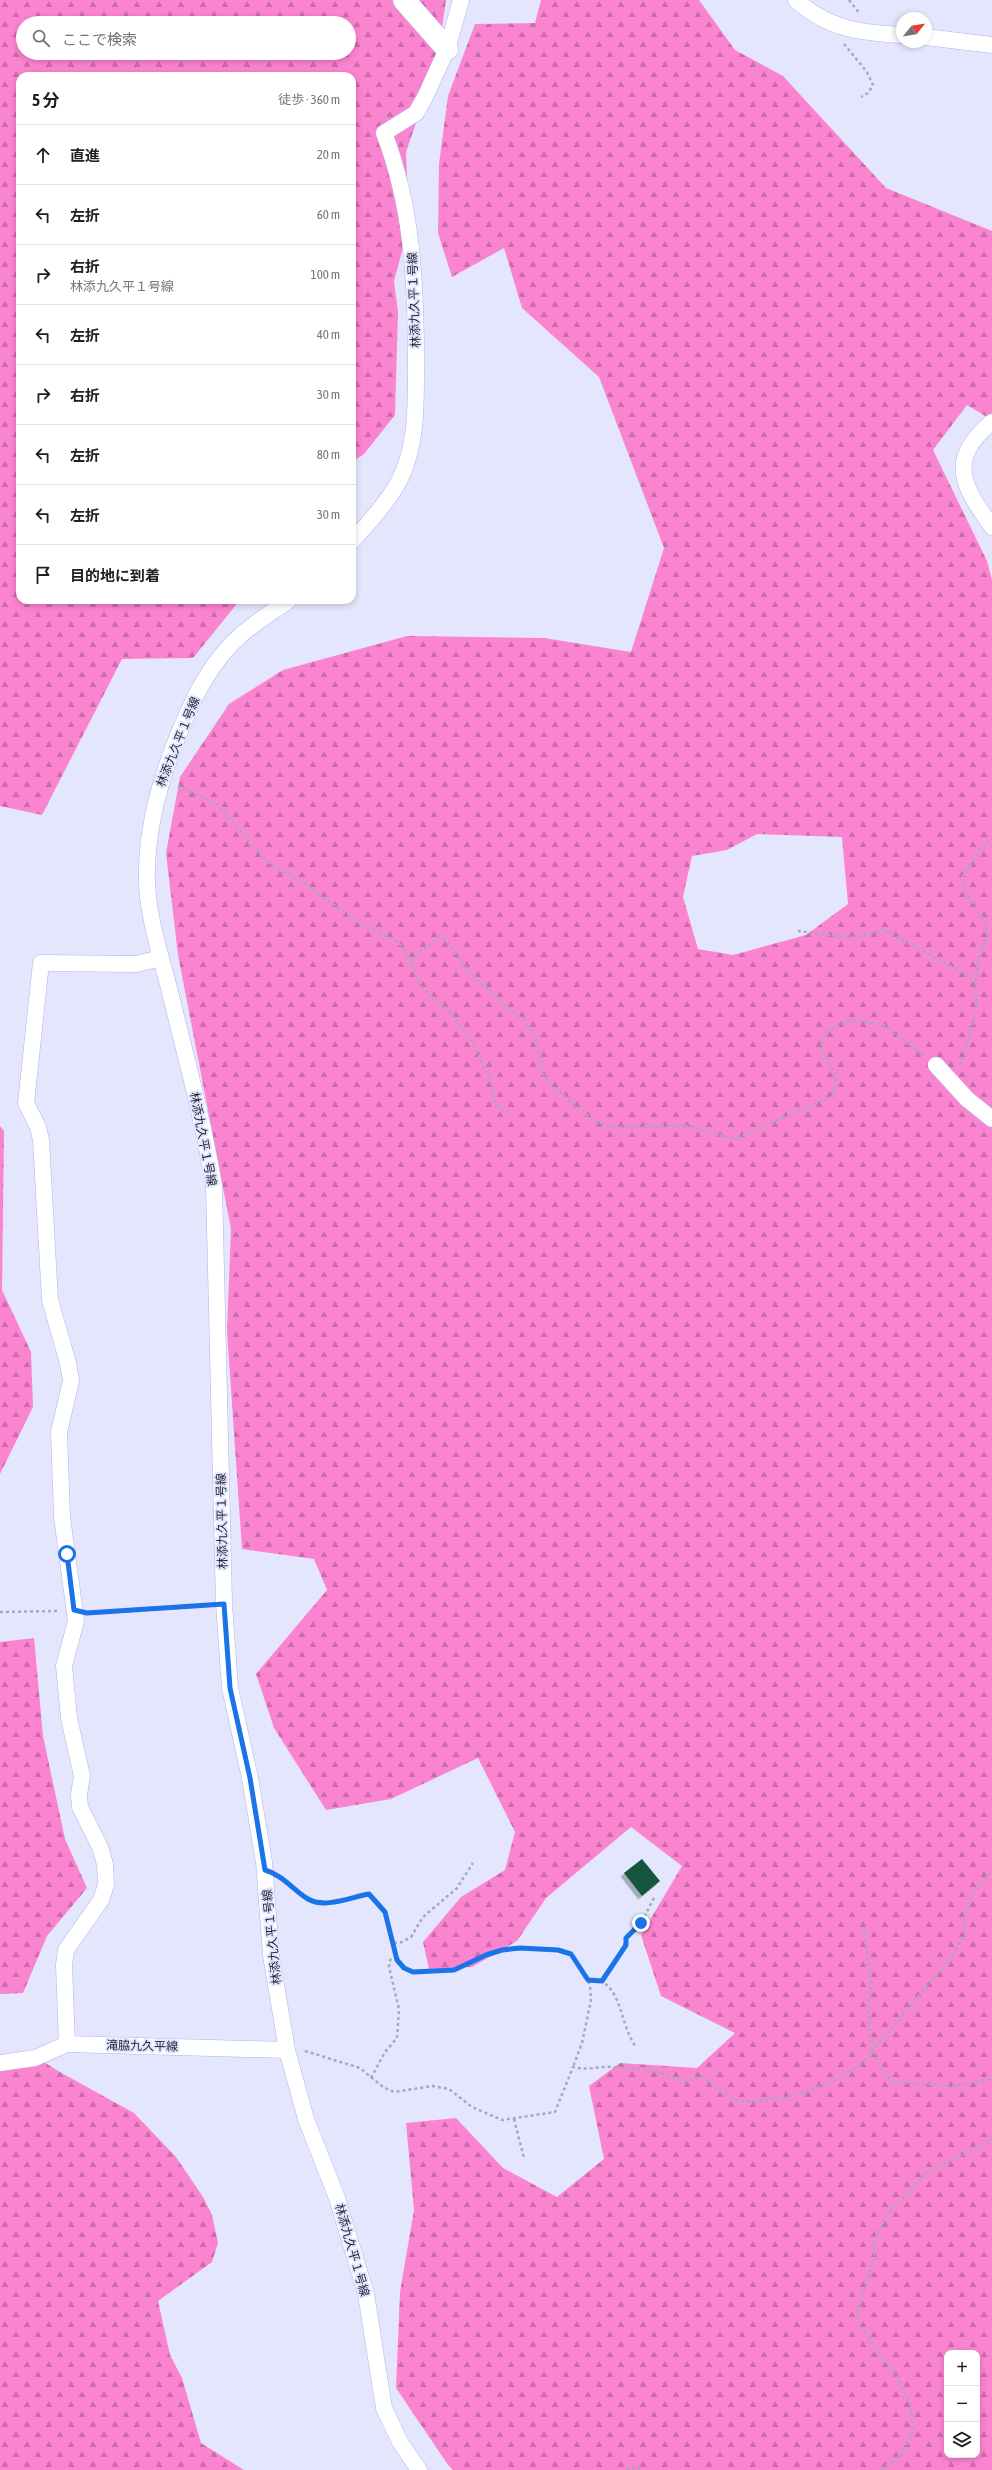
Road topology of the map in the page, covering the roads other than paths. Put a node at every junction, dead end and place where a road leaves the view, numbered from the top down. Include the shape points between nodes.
1 (404, 0) edge
2 (461, 0) edge
3 (796, 0) edge
4 (896, 34) edge
5 (932, 38) edge
6 (992, 45) edge
7 (447, 49) junction
8 (992, 422) edge
9 (992, 527) edge
10 (356, 536) edge
11 (284, 604) edge
12 (161, 958) junction
13 (936, 1065) road end
14 (992, 1119) edge
15 (66, 2044) junction
16 (287, 2050) junction
17 (0, 2063) edge
18 (419, 2470) edge

1 - 7 street
2 - 7 street, 林添九久平１号線
3 - 4 street via 830,24 848,29
5 - 6 street
7 - 10 street, 林添九久平１号線 via 416,113 384,134 393,157 412,246 416,287 416,410 411,448 400,479
8 - 9 street via 976,438 963,464 963,477 969,493
11 - 12 street, 林添九久平１号線 via 242,634 217,661 193,700 161,780 151,824 147,869 150,904
12 - 15 street via 136,964 41,963 26,1103 41,1140 50,1300 71,1381 59,1432 62,1517 76,1620 64,1666 69,1718 82,1776 80,1807 100,1847 105,1864 106,1885 101,1900 66,1950
12 - 16 street, 林添九久平１号線 via 205,1134 214,1186 224,1604 230,1688 250,1778 265,1870 271,1955
13 - 14 street
15 - 16 street, 滝脇九久平線
15 - 17 street, 滝脇九久平線 via 35,2058
16 - 18 street, 林添九久平１号線 via 306,2119 337,2198 366,2294 384,2408 400,2442

